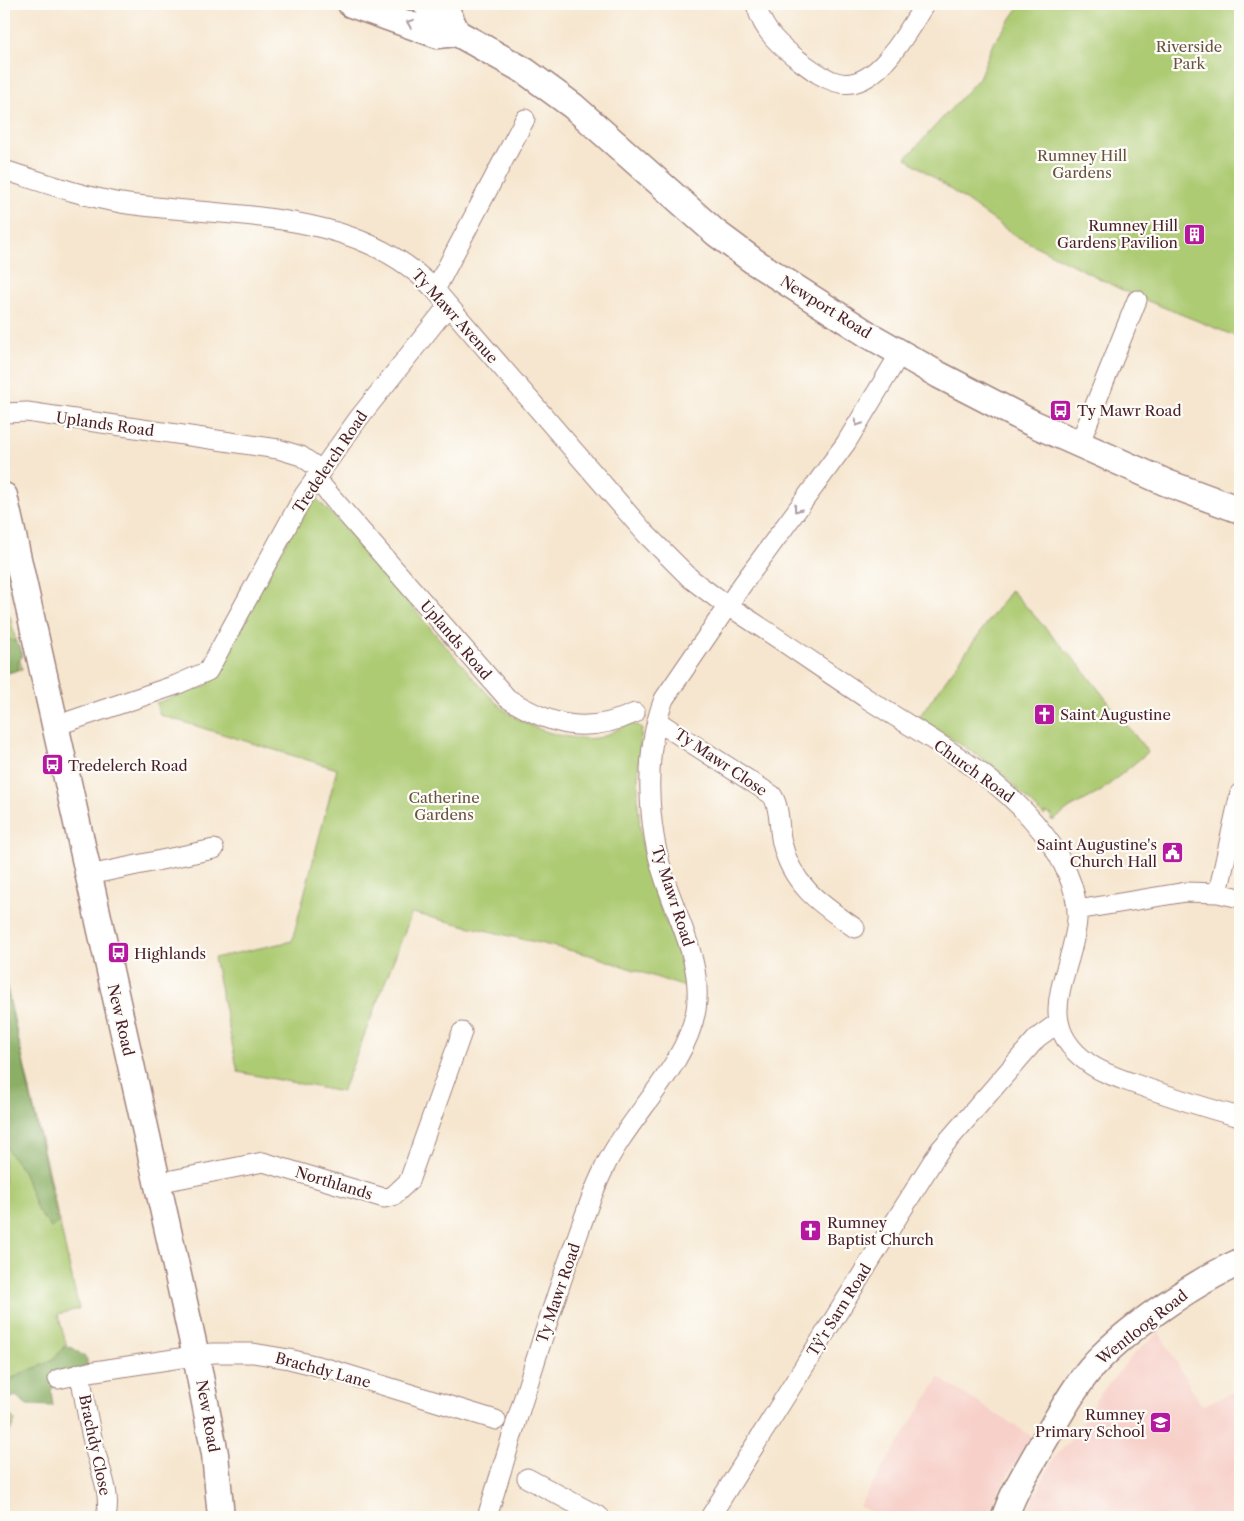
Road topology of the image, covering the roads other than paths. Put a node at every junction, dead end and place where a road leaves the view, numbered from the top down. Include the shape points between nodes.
1 (351, 4) edge
2 (426, 4) edge
3 (926, 4) edge
4 (757, 8) dead end
5 (457, 33) junction
6 (525, 119) dead end
7 (4, 170) edge
8 (435, 290) junction
9 (1138, 300) dead end
10 (448, 306) junction
11 (901, 352) junction
12 (4, 413) edge
13 (1079, 445) junction
14 (318, 474) junction
15 (4, 496) edge
16 (1240, 510) edge
17 (728, 606) junction
18 (635, 713) dead end
19 (657, 721) junction
20 (55, 726) junction
21 (1240, 793) edge
22 (214, 849) dead end
23 (89, 875) junction
24 (1218, 893) junction
25 (1240, 898) edge
26 (1077, 910) junction
27 (855, 928) dead end
28 (1059, 1022) junction
29 (462, 1032) dead end
30 (1240, 1117) edge
31 (157, 1183) junction
32 (1240, 1262) edge
33 (196, 1356) junction
34 (80, 1373) junction
35 (58, 1379) dead end
36 (496, 1420) dead end
37 (527, 1478) dead end
38 (106, 1517) edge
39 (221, 1517) edge
40 (486, 1517) edge
41 (600, 1517) edge
42 (710, 1517) edge
43 (1005, 1517) edge

5 -> 1 main road, Newport Road via 438,34
2 - 5 main road via 448,14
3 - 4 street via 876,73 853,83 838,83 826,78 781,47 766,30
5 - 11 main road, Newport Road via 508,60 567,101 716,233 755,262
6 - 8 street
7 - 8 street, Ty Mawr Avenue via 113,201 283,220 332,231 383,249 413,268
8 - 10 street, Ty Mawr Avenue
9 - 13 street
10 - 14 street, Tredelerch Road
10 - 17 street, Ty Mawr Avenue via 646,534 691,578
11 - 13 main road, Newport Road via 980,397
11 -> 17 street, Ty Mawr Road via 846,442
12 - 14 street, Uplands Road via 27,412 278,449 301,456
13 - 16 main road, Newport Road
14 - 18 street, Uplands Road via 507,698 537,715 578,727 608,724
14 - 20 street, Tredelerch Road via 208,671
15 - 20 main road, New Road
17 - 19 street, Ty Mawr Road via 664,699
17 - 26 street, Church Road via 1006,792 1031,818 1055,851 1070,883
19 - 27 street, Ty Mawr Close via 772,795 776,802 782,844 796,876 815,900
19 - 40 street, Ty Mawr Road via 651,779 652,821 661,865 696,974 692,1026 676,1057 601,1174 542,1338
20 - 23 main road, New Road
21 - 24 street
22 - 23 street
23 - 31 main road, New Road
24 - 25 street
24 - 26 street via 1186,892
26 - 28 street, Church Road via 1073,942 1058,991
28 - 30 street, Church Road via 1075,1052 1094,1067 1151,1090
28 - 42 street, Tŷ'r Sarn Road via 1038,1038 939,1151
29 - 31 street, Northlands via 409,1181 392,1196 379,1196 263,1162
31 - 33 main road, New Road
32 - 43 main road, Wentloog Road via 1189,1290 1123,1338 1095,1364 1043,1443
33 - 34 street, Brachdy Lane
33 - 36 street, Brachdy Lane via 232,1352 289,1359
33 - 39 main road, New Road via 215,1454
34 - 35 street, Brachdy Lane
34 - 38 street, Brachdy Close via 105,1486
37 - 41 street

